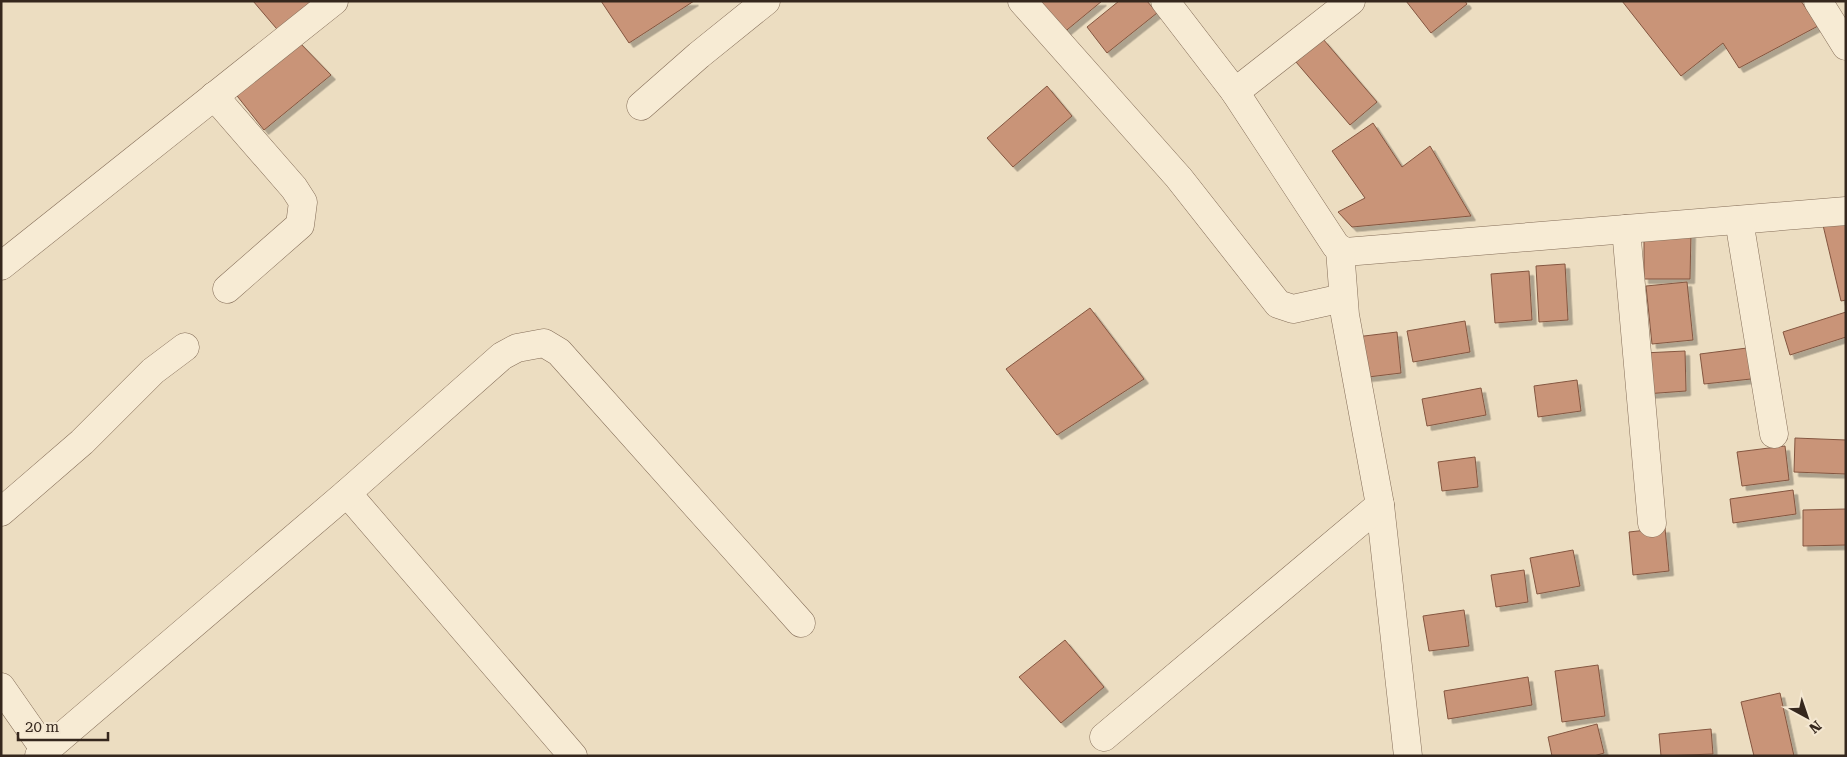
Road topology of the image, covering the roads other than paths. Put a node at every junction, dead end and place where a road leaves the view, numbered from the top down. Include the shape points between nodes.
1 (334, 1) edge
2 (766, 1) edge
3 (1022, 1) edge
4 (1166, 1) edge
5 (1351, 1) edge
6 (1818, 1) edge
7 (1846, 46) edge
8 (1235, 92) junction
9 (214, 96) junction
10 (641, 106) dead end
11 (1846, 211) edge
12 (1739, 220) junction
13 (1626, 229) junction
14 (1340, 250) junction
15 (1, 266) edge
16 (227, 289) dead end
17 (1343, 298) junction
18 (185, 347) dead end
19 (1774, 434) dead end
20 (347, 493) junction
21 (1380, 505) junction
22 (1, 512) edge
23 (1652, 523) dead end
24 (801, 623) dead end
25 (1, 687) edge
26 (1104, 737) dead end
27 (42, 753) edge
28 (573, 756) edge
29 (1408, 756) edge

1 - 9 street
2 - 10 street
3 - 17 street via 1179,178 1278,304 1293,309
4 - 8 street
5 - 8 street
6 - 7 street
8 - 14 street
9 - 15 street
9 - 16 street via 303,202 300,225
11 - 12 street
12 - 13 street
12 - 19 street
13 - 14 street via 1350,252
13 - 23 street
14 - 17 street
17 - 21 street
18 - 22 street via 153,371 82,442
20 - 24 street via 502,356 517,348 544,343 559,352
20 - 27 street
20 - 28 street
21 - 26 street
21 - 29 street
25 - 27 street

